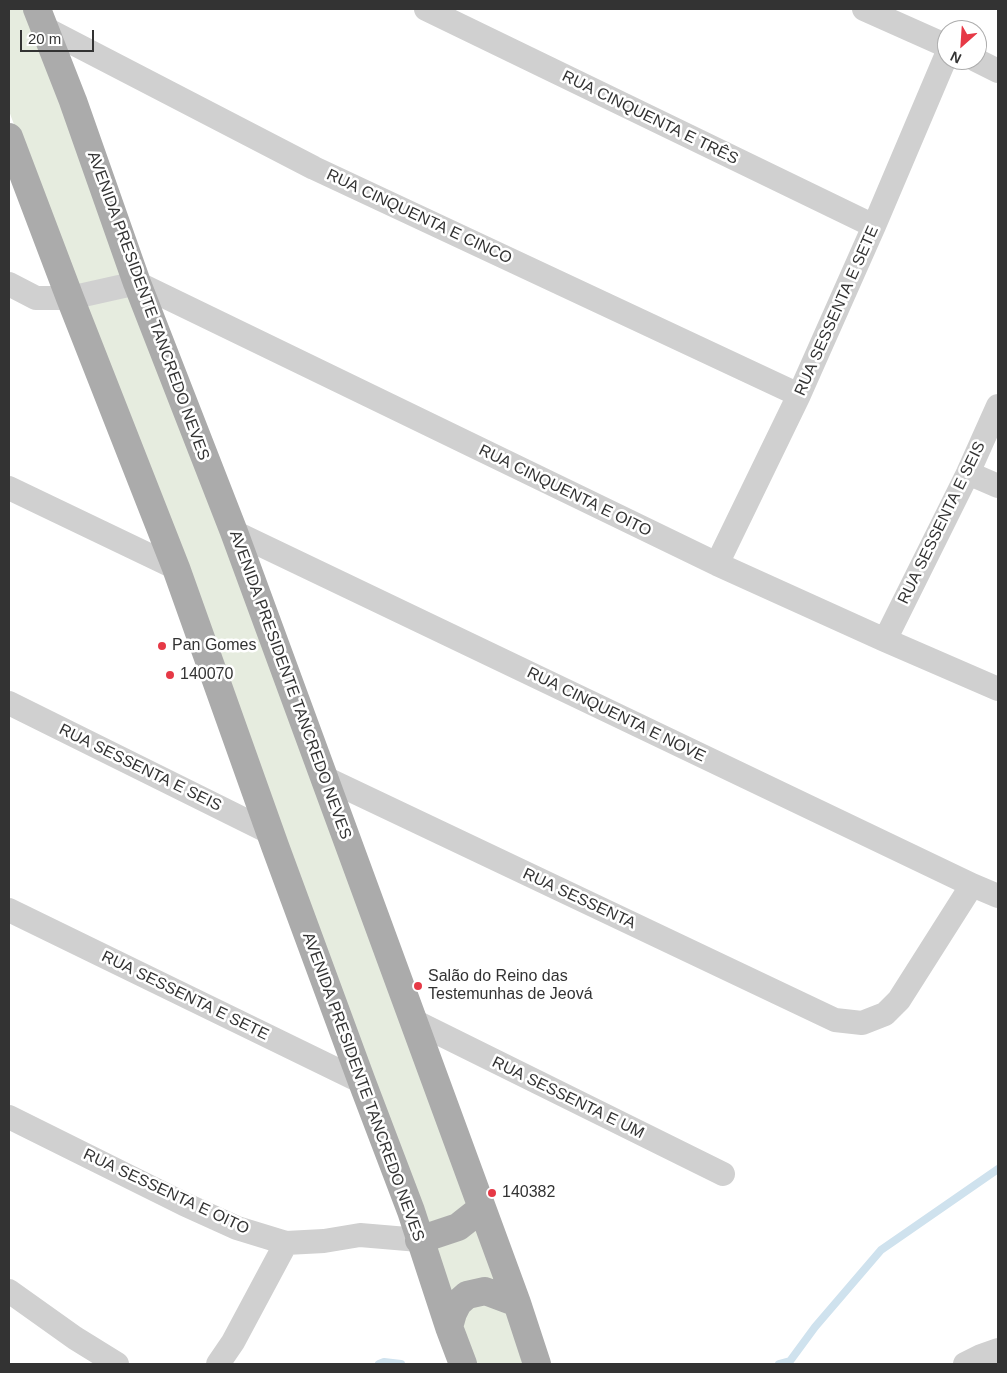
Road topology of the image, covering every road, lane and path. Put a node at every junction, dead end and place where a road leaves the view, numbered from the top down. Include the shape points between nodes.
1 (426, 9) edge
2 (864, 9) edge
3 (40, 18) edge
4 (937, 42) edge
5 (940, 70) edge
6 (9, 137) edge
7 (874, 226) junction
8 (137, 283) junction
9 (9, 284) edge
10 (70, 298) junction
11 (799, 395) junction
12 (998, 406) edge
13 (968, 473) junction
14 (998, 486) edge
15 (9, 488) edge
16 (234, 532) junction
17 (718, 564) junction
18 (176, 568) junction
19 (885, 640) junction
20 (998, 689) edge
21 (9, 703) edge
22 (323, 777) junction
23 (270, 833) junction
24 (972, 885) junction
25 (998, 896) edge
26 (9, 910) edge
27 (414, 1021) junction
28 (362, 1082) junction
29 (9, 1117) edge
30 (722, 1174) dead end
31 (482, 1208) junction
32 (419, 1240) junction
33 (286, 1243) junction
34 (9, 1291) edge
35 (517, 1303) junction
36 (449, 1328) junction
37 (998, 1350) edge
38 (117, 1364) edge
39 (218, 1364) edge
40 (463, 1364) edge
41 (537, 1364) edge
42 (965, 1364) edge

1 - 7 street, RUA CINQUENTA E TRÊS
2 - 4 street
3 - 8 main road, AVENIDA PRESIDENTE TANCREDO NEVES
3 - 11 street, RUA CINQUENTA E CINCO via 314,168
5 - 7 street, RUA SESSENTA E SETE
6 - 10 main road, AVENIDA PRESIDENTE TANCREDO NEVES
7 - 11 street, RUA SESSENTA E SETE
8 - 10 street
8 - 16 main road, AVENIDA PRESIDENTE TANCREDO NEVES
8 - 17 street, RUA CINQUENTA E OITO
9 - 10 street via 36,298
10 - 18 main road, AVENIDA PRESIDENTE TANCREDO NEVES
11 - 17 street, RUA SESSENTA E SETE
12 - 13 street, RUA SESSENTA E SEIS
13 - 14 street
13 - 19 street, RUA SESSENTA E SEIS
15 - 18 street
16 - 22 main road, AVENIDA PRESIDENTE TANCREDO NEVES
16 - 24 street, RUA CINQUENTA E NOVE
17 - 19 street, RUA CINQUENTA E OITO
18 - 23 main road, AVENIDA PRESIDENTE TANCREDO NEVES
19 - 20 street, RUA CINQUENTA E OITO
21 - 23 street, RUA SESSENTA E SEIS
22 - 24 street, RUA SESSENTA via 834,1020 862,1023 885,1014 898,1000
22 - 27 main road, AVENIDA PRESIDENTE TANCREDO NEVES
23 - 28 main road, AVENIDA PRESIDENTE TANCREDO NEVES
24 - 25 street, RUA CINQUENTA E NOVE
26 - 28 street, RUA SESSENTA E SETE
27 - 30 street, RUA SESSENTA E UM
27 - 31 main road, AVENIDA PRESIDENTE TANCREDO NEVES
28 - 32 main road, AVENIDA PRESIDENTE TANCREDO NEVES
29 - 33 street, RUA SESSENTA E OITO via 184,1204 237,1228
31 - 32 main road via 458,1228
31 - 35 main road, AVENIDA PRESIDENTE TANCREDO NEVES
32 - 33 street, RUA SESSENTA E OITO via 360,1235
32 - 36 main road, AVENIDA PRESIDENTE TANCREDO NEVES
33 - 39 street
34 - 38 street
35 - 36 main road via 485,1291 467,1295 458,1303
35 - 41 main road, AVENIDA PRESIDENTE TANCREDO NEVES
36 - 40 main road, AVENIDA PRESIDENTE TANCREDO NEVES
37 - 42 street

